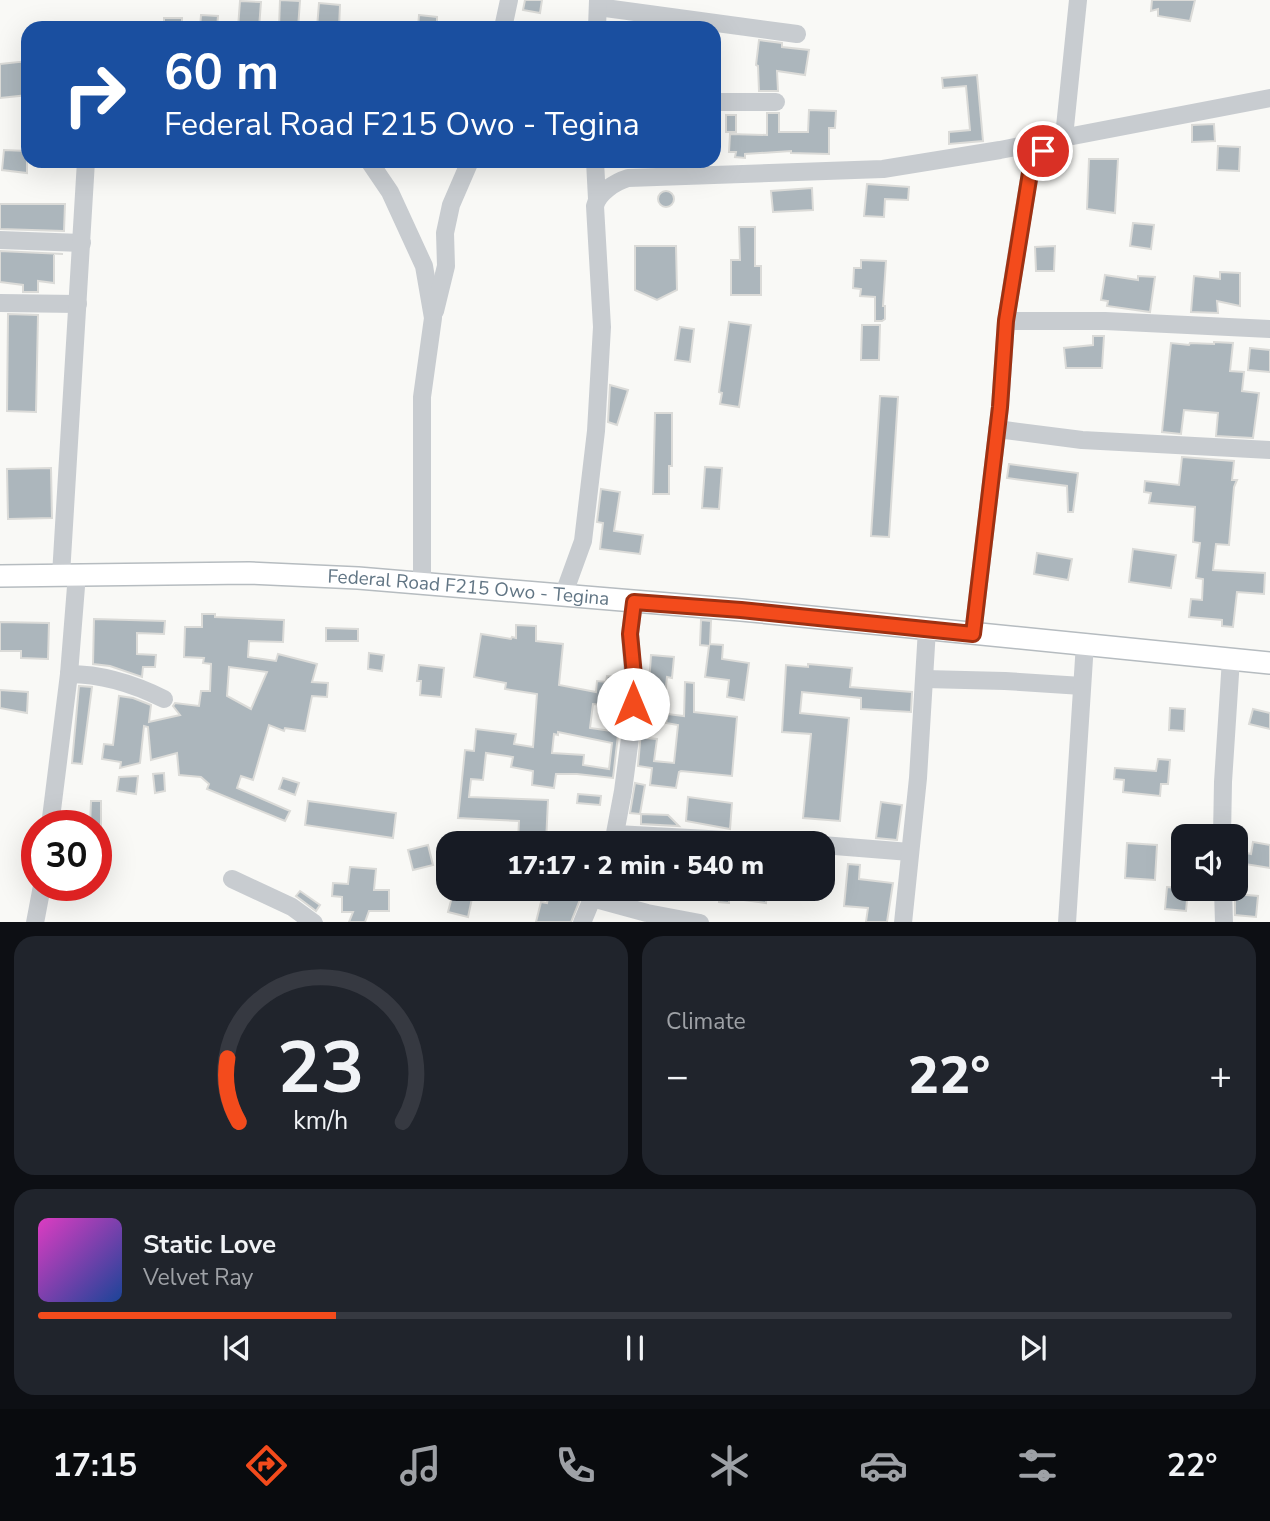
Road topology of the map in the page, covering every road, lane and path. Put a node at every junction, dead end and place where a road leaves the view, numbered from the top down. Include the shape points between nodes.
1 (509, 0) edge
2 (1078, 0) edge
3 (598, 3) edge
4 (504, 21) edge
5 (597, 21) edge
6 (714, 21) edge
7 (721, 22) edge
8 (797, 34) dead end
9 (1270, 98) edge
10 (721, 102) edge
11 (776, 102) dead end
12 (1057, 138) junction
13 (1000, 150) junction
14 (86, 168) edge
15 (374, 168) edge
16 (467, 168) edge
17 (595, 168) edge
18 (1030, 173) junction
19 (597, 199) junction
20 (0, 240) edge
21 (82, 243) junction
22 (0, 303) edge
23 (78, 304) junction
24 (433, 318) junction
25 (1006, 321) junction
26 (1270, 329) edge
27 (997, 429) junction
28 (1270, 450) edge
29 (69, 574) junction
30 (0, 576) edge
31 (422, 584) junction
32 (564, 596) junction
33 (634, 602) junction
34 (927, 629) junction
35 (973, 634) junction
36 (1085, 643) junction
37 (1231, 659) junction
38 (1270, 662) edge
39 (69, 674) junction
40 (925, 679) junction
41 (1082, 686) junction
42 (164, 699) dead end
43 (52, 810) edge
44 (1222, 824) edge
45 (615, 831) edge
46 (835, 846) edge
47 (910, 852) junction
48 (232, 879) dead end
49 (591, 901) edge
50 (618, 901) edge
51 (1223, 901) edge
52 (314, 922) edge
53 (582, 922) edge
54 (700, 922) edge
55 (903, 922) edge
56 (1067, 922) edge
57 (1224, 922) edge

1 - 4 street
2 - 12 street
3 - 5 street
3 - 6 street
7 - 8 street
9 - 12 street
10 - 11 street
12 - 13 street
12 - 18 street
13 - 18 street
13 - 19 street via 863,171 628,178
14 - 21 street
15 - 24 street via 390,191 424,266
16 - 24 street via 451,205 445,233 446,266
17 - 19 street
18 - 25 street
19 - 32 street via 602,327 596,431 585,529
20 - 21 street
21 - 23 street
22 - 23 street
23 - 29 street
24 - 31 street via 422,397
25 - 26 street
25 - 27 street
27 - 28 street via 1091,440
27 - 35 street
29 - 30 main road, Federal Road F215 Owo - Tegina
29 - 31 main road, Federal Road F215 Owo - Tegina via 260,573
29 - 39 street
31 - 32 main road, Federal Road F215 Owo - Tegina
32 - 33 main road, Federal Road F215 Owo - Tegina
33 - 34 main road, Federal Road F215 Owo - Tegina
33 - 45 street via 632,723
34 - 35 main road, Federal Road F215 Owo - Tegina
34 - 40 street
35 - 36 main road, Federal Road F215 Owo - Tegina
36 - 37 main road, Federal Road F215 Owo - Tegina
36 - 41 street
37 - 38 main road, Federal Road F215 Owo - Tegina
37 - 44 street
39 - 42 street via 102,677
39 - 43 street
40 - 41 street
40 - 47 street
41 - 56 street
46 - 47 street
47 - 55 street
48 - 52 street
49 - 53 street
50 - 54 street via 673,919
51 - 57 street

